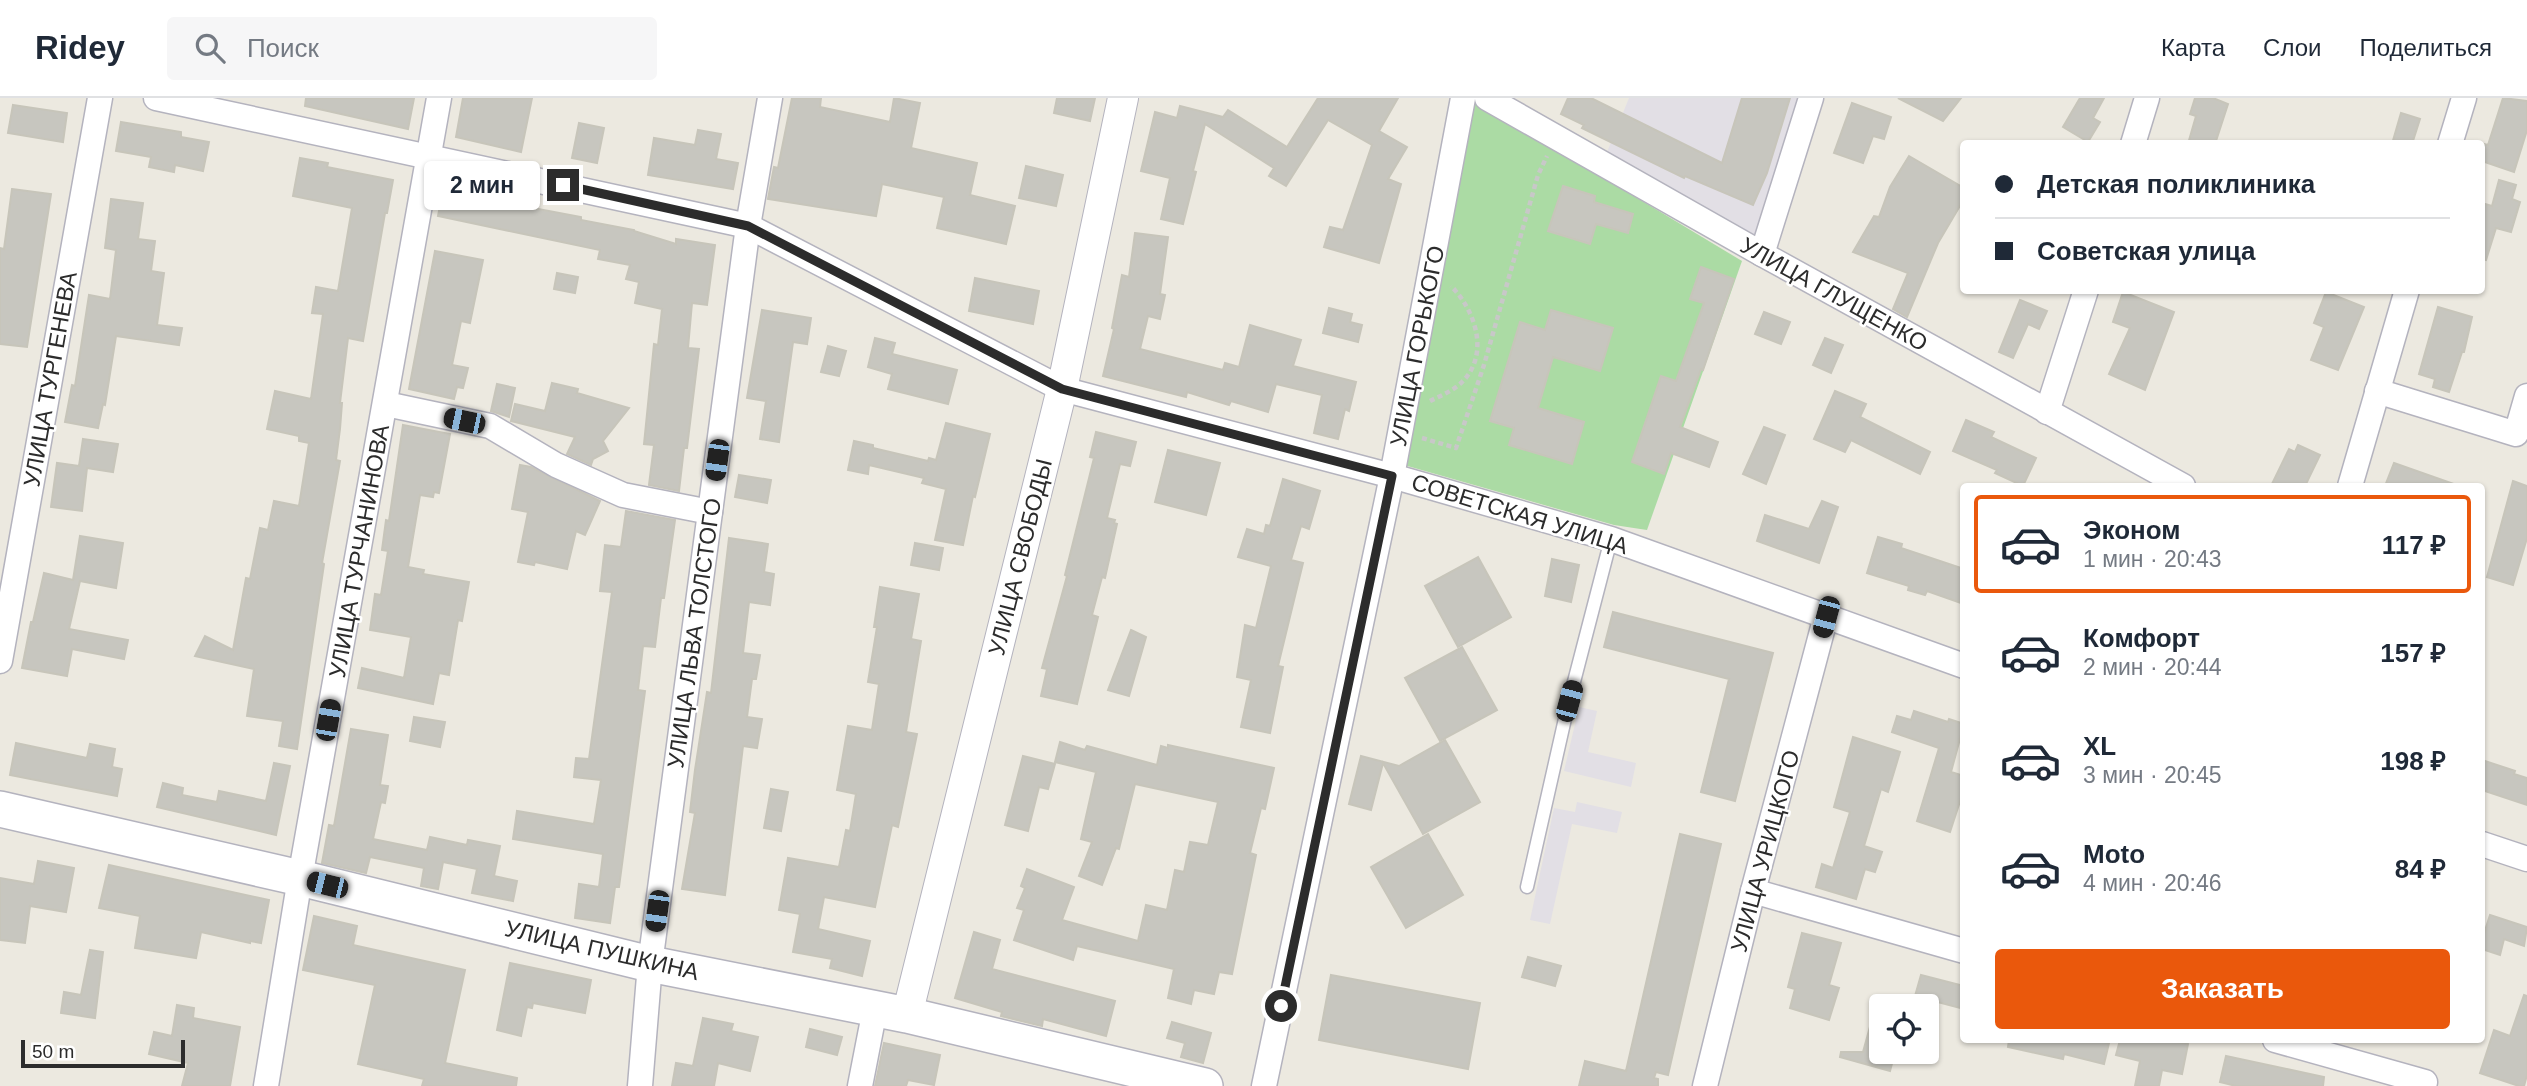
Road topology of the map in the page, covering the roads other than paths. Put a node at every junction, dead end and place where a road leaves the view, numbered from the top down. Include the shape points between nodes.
1 (100, 98) edge
2 (156, 98) edge
3 (439, 98) edge
4 (770, 98) edge
5 (1123, 98) edge
6 (1463, 98) edge
7 (1487, 98) edge
8 (1811, 98) edge
9 (2147, 98) edge
10 (2464, 98) edge
11 (2134, 140) edge
12 (2451, 140) edge
13 (430, 156) junction
14 (748, 226) junction
15 (1762, 254) junction
16 (2085, 294) edge
17 (2406, 294) edge
18 (1062, 389) junction
19 (2377, 391) junction
20 (2527, 396) edge
21 (386, 404) junction
22 (2047, 412) junction
23 (1392, 476) junction
24 (2177, 483) edge
25 (2351, 483) edge
26 (710, 512) junction
27 (1611, 539) junction
28 (1826, 617) junction
29 (0, 661) edge
30 (1960, 665) edge
31 (0, 810) edge
32 (2485, 845) edge
33 (2527, 859) edge
34 (300, 878) junction
35 (1527, 887) dead end
36 (1754, 891) junction
37 (1960, 950) edge
38 (650, 964) junction
39 (891, 1012) junction
40 (2286, 1043) edge
41 (2425, 1082) dead end
42 (266, 1086) edge
43 (640, 1086) edge
44 (860, 1086) edge
45 (1205, 1086) edge
46 (1264, 1086) edge
47 (1705, 1086) edge

1 - 29 street, УЛИЦА ТУРГЕНЕВА
2 - 13 street, СОВЕТСКАЯ УЛИЦА
3 - 13 street, УЛИЦА ТУРЧАНИНОВА
4 - 14 street, УЛИЦА ЛЬВА ТОЛСТОГО
5 - 18 street, УЛИЦА СВОБОДЫ
6 - 23 street, УЛИЦА ГОРЬКОГО
7 - 15 street, УЛИЦА ГЛУЩЕНКО
8 - 15 street
9 - 11 street
10 - 12 street
13 - 14 street, СОВЕТСКАЯ УЛИЦА
13 - 21 street, УЛИЦА ТУРЧАНИНОВА
14 - 18 street, СОВЕТСКАЯ УЛИЦА
14 - 26 street, УЛИЦА ЛЬВА ТОЛСТОГО
15 - 22 street, УЛИЦА ГЛУЩЕНКО
16 - 22 street
17 - 19 street
18 - 23 street, СОВЕТСКАЯ УЛИЦА
18 - 39 street, УЛИЦА СВОБОДЫ
19 - 20 street via 2516,434
19 - 25 street
21 - 26 street via 490,426 556,465 623,495
21 - 34 street, УЛИЦА ТУРЧАНИНОВА
22 - 24 street, УЛИЦА ГЛУЩЕНКО
23 - 27 street, СОВЕТСКАЯ УЛИЦА
23 - 46 street, УЛИЦА ГОРЬКОГО
26 - 38 street, УЛИЦА ЛЬВА ТОЛСТОГО
27 - 28 street, СОВЕТСКАЯ УЛИЦА
27 - 35 lane
28 - 30 street, СОВЕТСКАЯ УЛИЦА
28 - 36 street, УЛИЦА УРИЦКОГО
31 - 34 main road, УЛИЦА ПУШКИНА
32 - 33 street
34 - 38 main road, УЛИЦА ПУШКИНА
34 - 42 street, УЛИЦА ТУРЧАНИНОВА
36 - 37 street
36 - 47 street, УЛИЦА УРИЦКОГО
38 - 39 main road, УЛИЦА ПУШКИНА
38 - 43 street, УЛИЦА ЛЬВА ТОЛСТОГО
39 - 44 street, УЛИЦА СВОБОДЫ
39 - 45 main road, УЛИЦА ПУШКИНА
40 - 41 street

